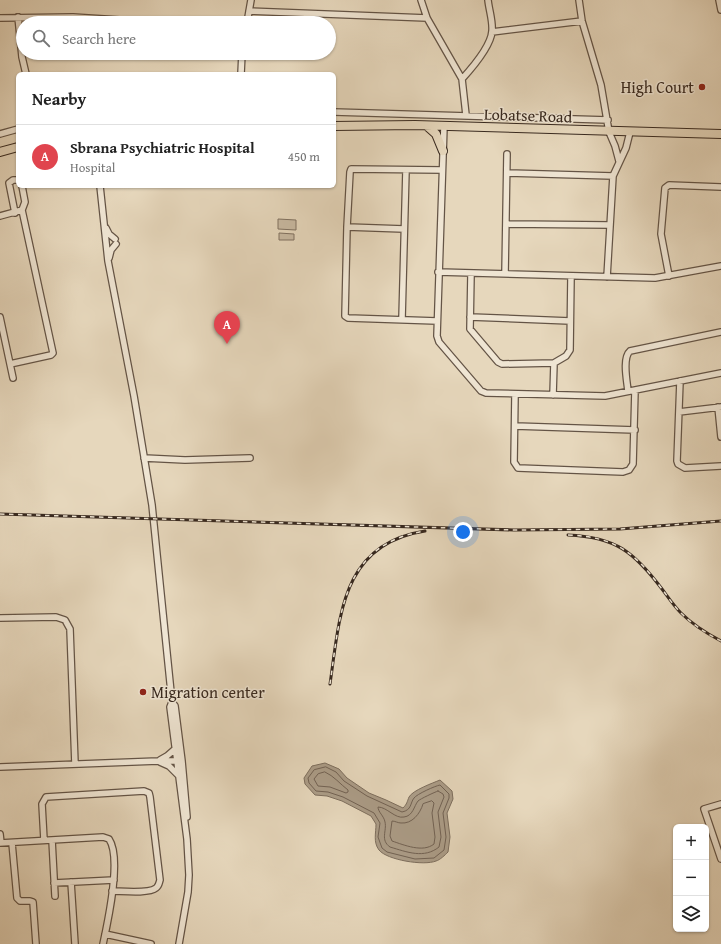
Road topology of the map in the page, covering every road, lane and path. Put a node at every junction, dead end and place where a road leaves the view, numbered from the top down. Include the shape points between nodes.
1 (251, 0) edge
2 (421, 0) edge
3 (488, 0) edge
4 (579, 0) edge
5 (719, 0) edge
6 (721, 10) edge
7 (249, 11) junction
8 (248, 16) edge
9 (16, 17) edge
10 (0, 18) edge
11 (427, 18) junction
12 (582, 21) junction
13 (492, 32) junction
14 (23, 60) edge
15 (242, 60) edge
16 (26, 72) edge
17 (241, 72) edge
18 (462, 79) junction
19 (336, 112) edge
20 (466, 115) junction
21 (608, 120) junction
22 (336, 126) edge
23 (427, 126) junction
24 (444, 126) junction
25 (16, 130) edge
26 (609, 132) junction
27 (630, 132) junction
28 (0, 134) edge
29 (721, 134) edge
30 (16, 148) edge
31 (443, 151) junction
32 (0, 152) edge
33 (507, 154) dead end
34 (619, 161) junction
35 (406, 170) junction
36 (442, 170) junction
37 (507, 173) junction
38 (613, 176) junction
39 (16, 180) edge
40 (721, 187) edge
41 (22, 188) edge
42 (100, 188) edge
43 (22, 210) junction
44 (15, 213) junction
45 (0, 216) edge
46 (104, 224) junction
47 (506, 224) junction
48 (609, 225) junction
49 (347, 227) junction
50 (404, 229) junction
51 (108, 261) junction
52 (721, 266) edge
53 (438, 272) junction
54 (471, 274) junction
55 (505, 274) junction
56 (571, 276) junction
57 (669, 276) junction
58 (607, 277) junction
59 (470, 317) junction
60 (0, 318) edge
61 (402, 319) junction
62 (437, 321) junction
63 (570, 321) junction
64 (721, 332) edge
65 (554, 363) junction
66 (10, 364) junction
67 (721, 372) edge
68 (12, 378) dead end
69 (680, 381) junction
70 (635, 390) junction
71 (628, 391) junction
72 (515, 394) junction
73 (553, 395) junction
74 (720, 407) edge
75 (679, 412) junction
76 (515, 426) junction
77 (635, 430) junction
78 (721, 437) edge
79 (144, 458) junction
80 (250, 458) dead end
81 (721, 466) edge
82 (0, 618) edge
83 (172, 702) junction
84 (175, 749) junction
85 (158, 761) junction
86 (179, 761) junction
87 (75, 764) junction
88 (0, 767) edge
89 (178, 775) junction
90 (721, 804) edge
91 (0, 834) edge
92 (187, 839) junction
93 (44, 840) junction
94 (52, 840) junction
95 (0, 843) edge
96 (12, 843) junction
97 (721, 859) edge
98 (114, 880) junction
99 (71, 882) junction
100 (54, 883) junction
101 (112, 891) junction
102 (55, 896) dead end
103 (105, 934) junction
104 (36, 944) edge
105 (75, 944) edge
106 (103, 944) edge
107 (151, 944) edge
108 (180, 944) edge

1 - 7 street
2 - 11 street
3 - 13 street
4 - 12 street
5 - 6 street
7 - 8 street
7 - 11 street
9 - 10 street
11 - 18 street
12 - 13 street
12 - 21 street via 601,85
13 - 18 street via 488,44
14 - 16 street
15 - 17 street
18 - 20 street
19 - 20 street
20 - 21 street
21 - 26 street
22 - 23 highway, Lobatse Road
23 - 24 highway, Lobatse Road
23 - 31 highway via 438,138
24 - 26 highway, Lobatse Road
24 - 31 street
25 - 28 street
26 - 27 highway, Lobatse Road
26 - 34 street
27 - 29 highway, Lobatse Road
27 - 34 street
30 - 32 highway
31 - 36 street
33 - 37 street
34 - 38 street
35 - 36 street
35 - 49 street via 351,170
35 - 50 street
36 - 53 street
37 - 38 street
37 - 47 street
38 - 48 street
39 - 44 street via 9,183
40 - 57 street via 668,185 665,188 661,234
41 - 43 street via 25,202
42 - 46 street
43 - 44 street
43 - 66 street via 53,353
44 - 45 street
46 - 51 street
46 - 51 street via 115,242
47 - 48 street
47 - 55 street
48 - 58 street
49 - 50 street
49 - 61 street via 346,316
50 - 61 street
51 - 79 street
52 - 57 street
53 - 54 street
53 - 62 street
54 - 55 street
54 - 59 street
55 - 56 street
56 - 58 street
56 - 63 street
57 - 58 street
59 - 63 street
59 - 65 street via 471,331 499,363
60 - 66 street
61 - 62 street
62 - 72 street via 437,336 440,342 481,391
63 - 65 street via 569,352
64 - 71 street via 630,351 625,362
65 - 73 street
66 - 68 street
67 - 69 street
69 - 70 street
69 - 75 street
70 - 71 street
70 - 77 street
71 - 73 street via 605,396
72 - 73 street
72 - 76 street
74 - 75 street
74 - 78 street
75 - 81 street via 678,464 685,468
76 - 77 street
76 - 77 street via 514,462 518,468 591,472 623,472 631,468
79 - 80 street
79 - 83 street
82 - 87 street via 56,617 68,624
83 - 84 street via 170,707
83 - 86 street via 175,706
84 - 85 street
84 - 86 street
85 - 86 street
85 - 87 street
85 - 89 street via 169,766
86 - 89 street
86 - 92 street
87 - 88 street
89 - 92 street
90 - 97 street via 704,809
91 - 95 street
92 - 108 street via 188,892
93 - 94 street
93 - 96 street
93 - 101 street via 42,804 46,797 144,791 149,793 160,880 156,888 149,891
94 - 98 street via 103,837 109,839 113,850
94 - 100 street
95 - 96 street
96 - 104 street via 17,898 20,901 33,902
98 - 99 street
98 - 101 street
99 - 100 street
99 - 105 street
100 - 102 street
101 - 103 street
103 - 106 street
103 - 107 street

